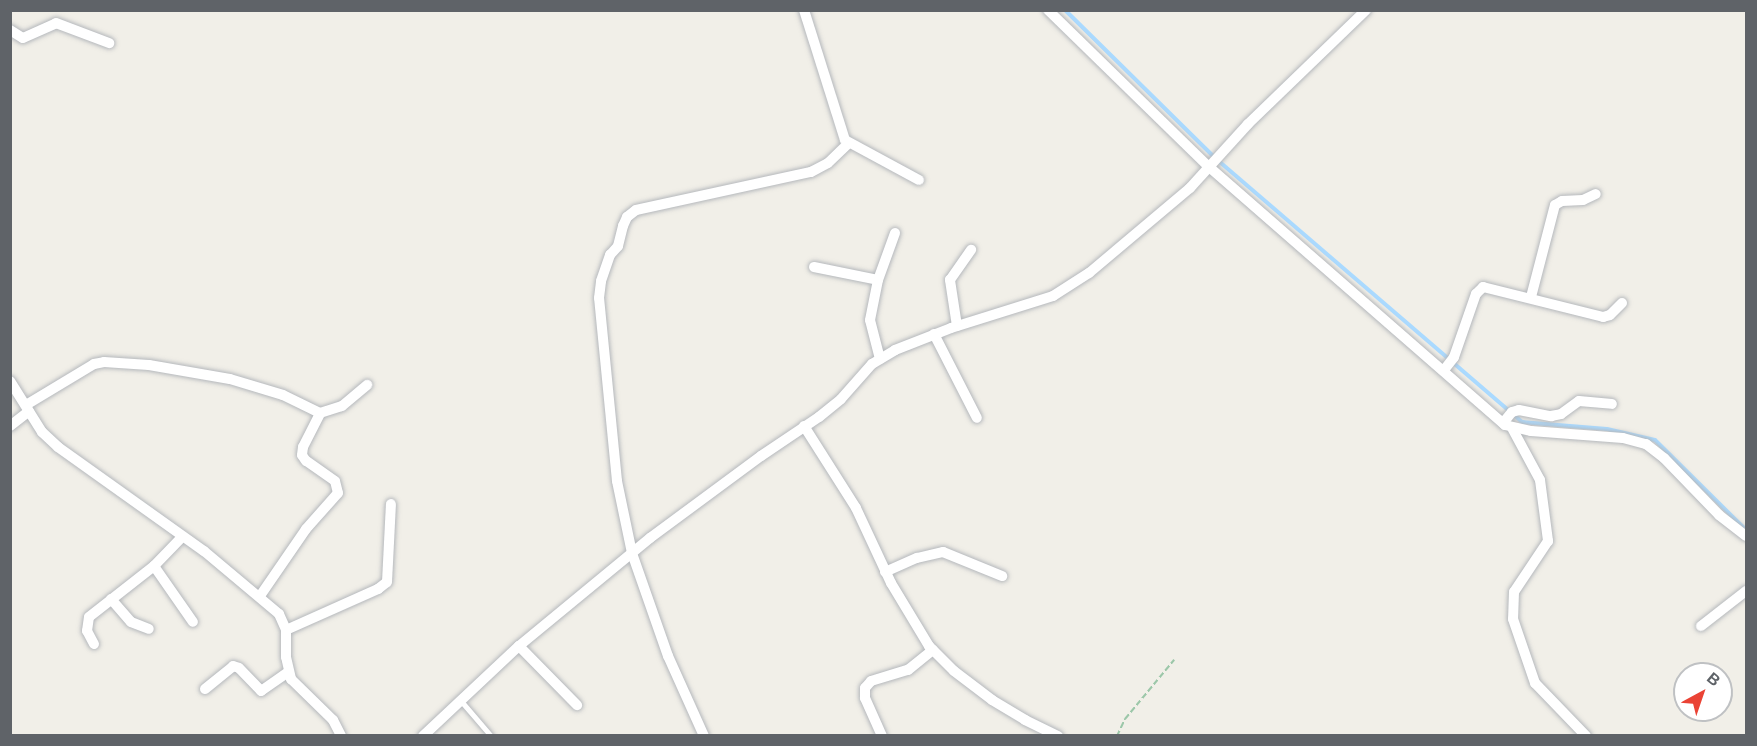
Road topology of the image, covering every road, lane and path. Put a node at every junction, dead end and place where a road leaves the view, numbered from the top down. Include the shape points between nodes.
1 (804, 10) edge
2 (1048, 10) edge
3 (1366, 10) edge
4 (10, 30) edge
5 (109, 43) dead end
6 (848, 144) junction
7 (1211, 163) junction
8 (919, 180) dead end
9 (1596, 194) dead end
10 (895, 233) dead end
11 (971, 250) dead end
12 (814, 267) dead end
13 (878, 280) junction
14 (1531, 297) junction
15 (1622, 303) dead end
16 (957, 326) junction
17 (934, 334) junction
18 (880, 359) junction
19 (1444, 369) junction
20 (10, 381) edge
21 (367, 385) dead end
22 (1612, 404) dead end
23 (28, 408) junction
24 (320, 413) junction
25 (977, 418) dead end
26 (1508, 420) junction
27 (10, 426) edge
28 (804, 426) junction
29 (391, 504) dead end
30 (1746, 536) edge
31 (182, 537) junction
32 (632, 553) junction
33 (154, 566) junction
34 (885, 572) junction
35 (1002, 576) dead end
36 (1746, 591) edge
37 (260, 596) junction
38 (111, 599) junction
39 (193, 622) dead end
40 (1701, 626) dead end
41 (149, 629) dead end
42 (286, 630) junction
43 (94, 644) dead end
44 (519, 646) junction
45 (933, 650) junction
46 (1174, 660) dead end
47 (288, 672) junction
48 (205, 688) dead end
49 (460, 700) junction
50 (576, 705) dead end
51 (341, 735) edge
52 (423, 735) edge
53 (491, 735) edge
54 (704, 735) edge
55 (882, 735) edge
56 (1058, 735) edge
57 (1117, 735) edge
58 (1586, 735) edge

1 - 6 street via 838,126
2 - 7 street
3 - 7 street
4 - 5 street via 23,38 56,23
6 - 8 street
6 - 32 street via 828,163 811,172 636,210 627,217 618,246 604,269 599,298 617,481
7 - 16 street via 1170,207 1070,287 1047,299
7 - 19 street
9 - 14 street via 1556,205
10 - 13 street
11 - 16 street via 950,280
12 - 13 street
13 - 18 street via 870,320
14 - 15 street via 1603,317
14 - 19 street via 1488,287 1478,289 1457,351
16 - 17 street
17 - 18 street
17 - 25 street
18 - 28 street via 841,399
19 - 26 street
20 - 23 street
21 - 24 street via 342,406
22 - 26 street via 1579,401 1551,416 1519,410
23 - 24 street via 94,364 104,362 149,365 230,379 283,395
23 - 27 street
23 - 31 street via 42,432 58,447
24 - 37 street via 303,447 303,455 335,481 338,493 306,529
26 - 30 street via 1646,444
26 - 58 street via 1540,480 1548,536 1514,592 1513,619 1533,679
28 - 32 street
28 - 34 street via 856,508
29 - 42 street via 387,582
31 - 33 street
31 - 37 street
32 - 44 street
32 - 54 street via 668,656
33 - 38 street
33 - 39 street
34 - 35 street via 943,552
34 - 45 street
36 - 40 street
37 - 42 street via 279,614
38 - 41 street via 131,622
38 - 43 street via 88,620 87,631
42 - 47 street
44 - 49 street
44 - 50 street
45 - 55 street via 908,670 871,681 865,688 865,698
45 - 56 street via 998,705
46 - 57 path via 1125,719
47 - 48 street via 261,691 233,666
47 - 51 street via 333,720
49 - 52 street
49 - 53 lane

